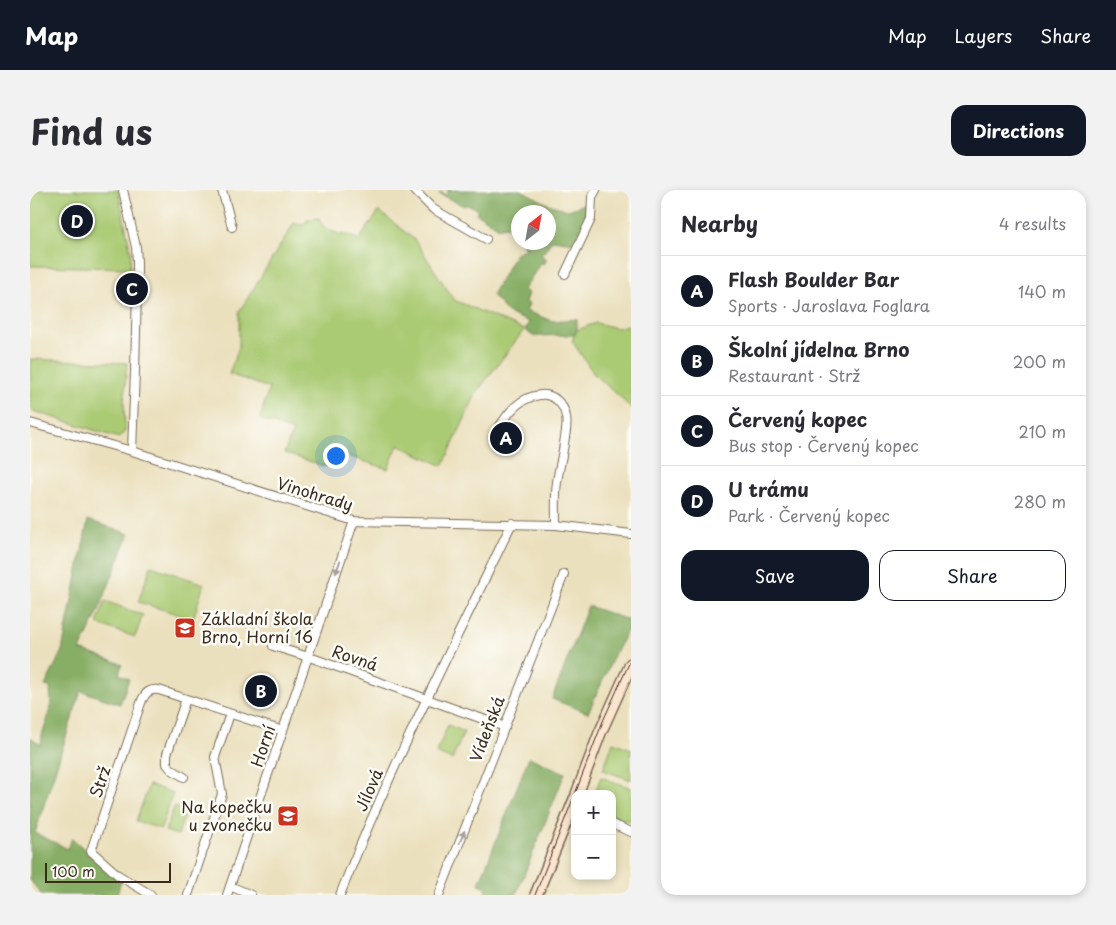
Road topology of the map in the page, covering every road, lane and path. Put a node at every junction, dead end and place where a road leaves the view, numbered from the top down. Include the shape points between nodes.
1 (123, 190) edge
2 (222, 190) edge
3 (414, 190) edge
4 (596, 190) edge
5 (232, 227) dead end
6 (486, 238) dead end
7 (565, 274) dead end
8 (30, 423) edge
9 (497, 431) dead end
10 (132, 451) junction
11 (354, 521) junction
12 (512, 523) junction
13 (556, 524) junction
14 (631, 534) edge
15 (564, 574) dead end
16 (273, 646) dead end
17 (308, 657) junction
18 (631, 664) edge
19 (428, 698) junction
20 (186, 699) junction
21 (230, 714) junction
22 (505, 726) junction
23 (283, 731) junction
24 (184, 777) dead end
25 (579, 790) edge
26 (571, 812) edge
27 (616, 826) edge
28 (631, 832) edge
29 (230, 886) junction
30 (151, 895) edge
31 (188, 895) edge
32 (227, 895) edge
33 (251, 895) edge
34 (340, 895) edge
35 (439, 895) edge
36 (536, 895) edge

1 - 10 street via 137,261
2 - 5 street
3 - 6 street via 433,208
4 - 7 street via 592,197 591,219
8 - 10 street, Vinohrady
9 - 13 street via 513,408 524,399 542,394 555,398 564,409 567,428 557,485
10 - 11 street, Vinohrady
11 - 12 street, Vinohrady
11 -> 17 street, Horní
12 - 13 street, Vinohrady
12 - 19 street, Jílová
13 - 14 street, Vinohrady
15 - 22 street, Vídeňská
16 - 17 street, Rovná
17 - 19 street, Rovná
17 - 23 street, Horní
18 - 25 main road
19 - 22 street
19 - 34 street, Jílová via 381,797
20 - 21 street, Strž
20 - 24 street via 166,764
20 - 30 street, Strž via 154,689 146,692 91,851 118,875
21 - 23 street, Strž
21 - 31 street via 215,757 222,794
35 -> 22 street, Vídeňská
23 - 29 street, Horní
26 - 36 main road
27 - 28 street
29 - 32 street, Horní
29 - 33 street

